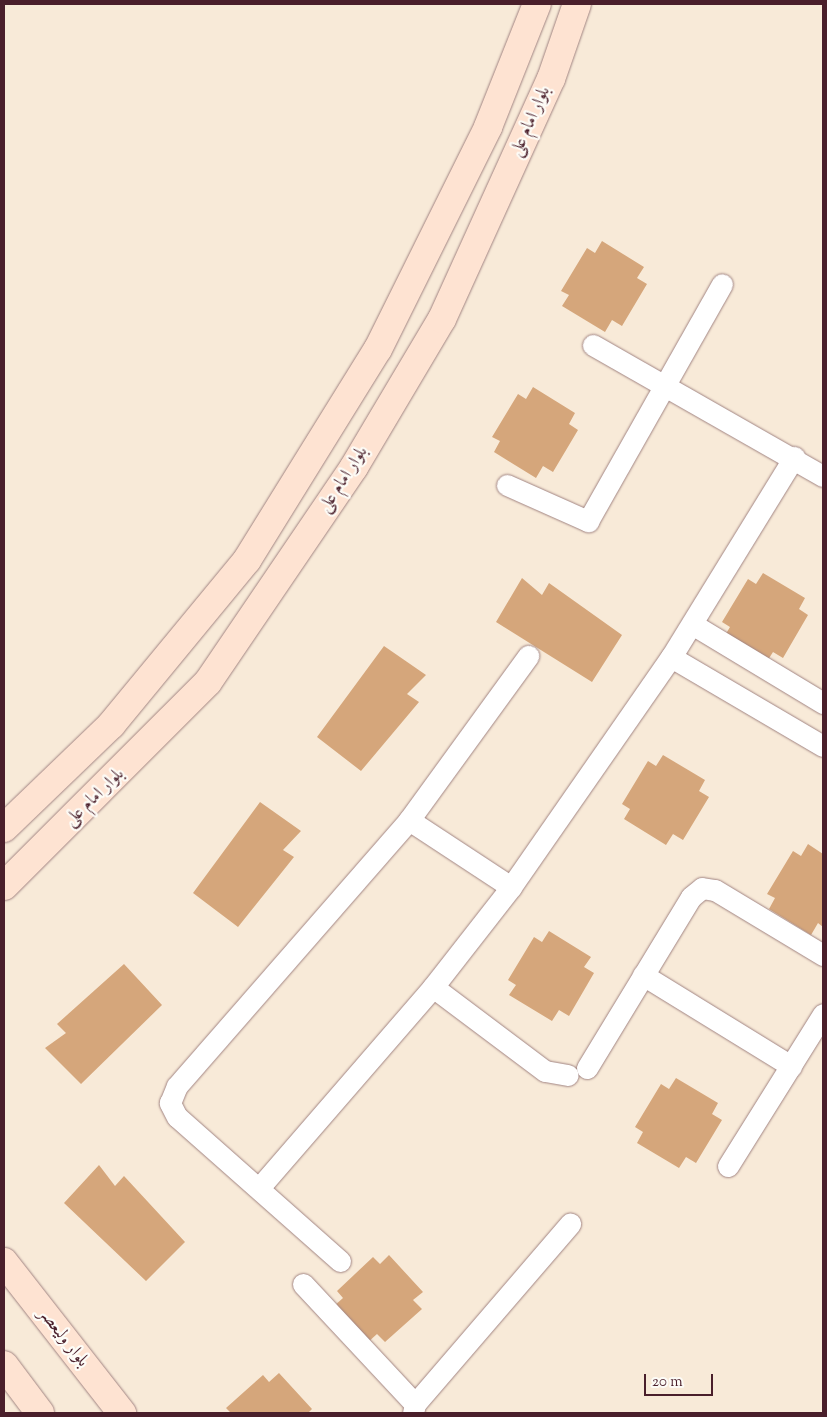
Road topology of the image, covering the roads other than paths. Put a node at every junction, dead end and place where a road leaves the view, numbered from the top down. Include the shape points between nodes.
1 (537, 4) edge
2 (577, 4) edge
3 (722, 284) dead end
4 (593, 345) dead end
5 (664, 383) junction
6 (794, 457) junction
7 (823, 476) edge
8 (507, 484) dead end
9 (692, 624) junction
10 (528, 656) dead end
11 (671, 657) junction
12 (823, 703) edge
13 (823, 746) edge
14 (410, 820) junction
15 (4, 828) edge
16 (4, 886) edge
17 (511, 887) junction
18 (823, 955) edge
19 (644, 976) junction
20 (432, 987) junction
21 (823, 1014) edge
22 (790, 1066) junction
23 (728, 1166) dead end
24 (259, 1188) junction
25 (570, 1224) dead end
26 (340, 1261) dead end
27 (4, 1262) edge
28 (303, 1284) dead end
29 (4, 1365) edge
30 (414, 1409) edge
31 (40, 1413) edge
32 (122, 1413) edge

1 - 15 main road via 488,127 378,348 247,560 111,726
2 - 16 main road, بلوار امام علی via 551,78 442,319 354,467 208,682
3 - 5 street
4 - 5 street
5 - 6 street
5 - 8 street via 588,521
6 - 7 street
6 - 9 street
9 - 11 street
9 - 12 street
10 - 14 street
11 - 13 street
11 - 17 street
14 - 17 street
14 - 24 street via 177,1086 170,1103 177,1117
17 - 20 street
18 - 19 street via 715,890 702,888 691,897
19 - 20 street via 577,1071 545,1072
19 - 22 street
20 - 24 street
21 - 22 street
22 - 23 street
24 - 26 street
25 - 30 street
27 - 32 main road, بلوار ولیعصر
28 - 30 street
29 - 31 main road

